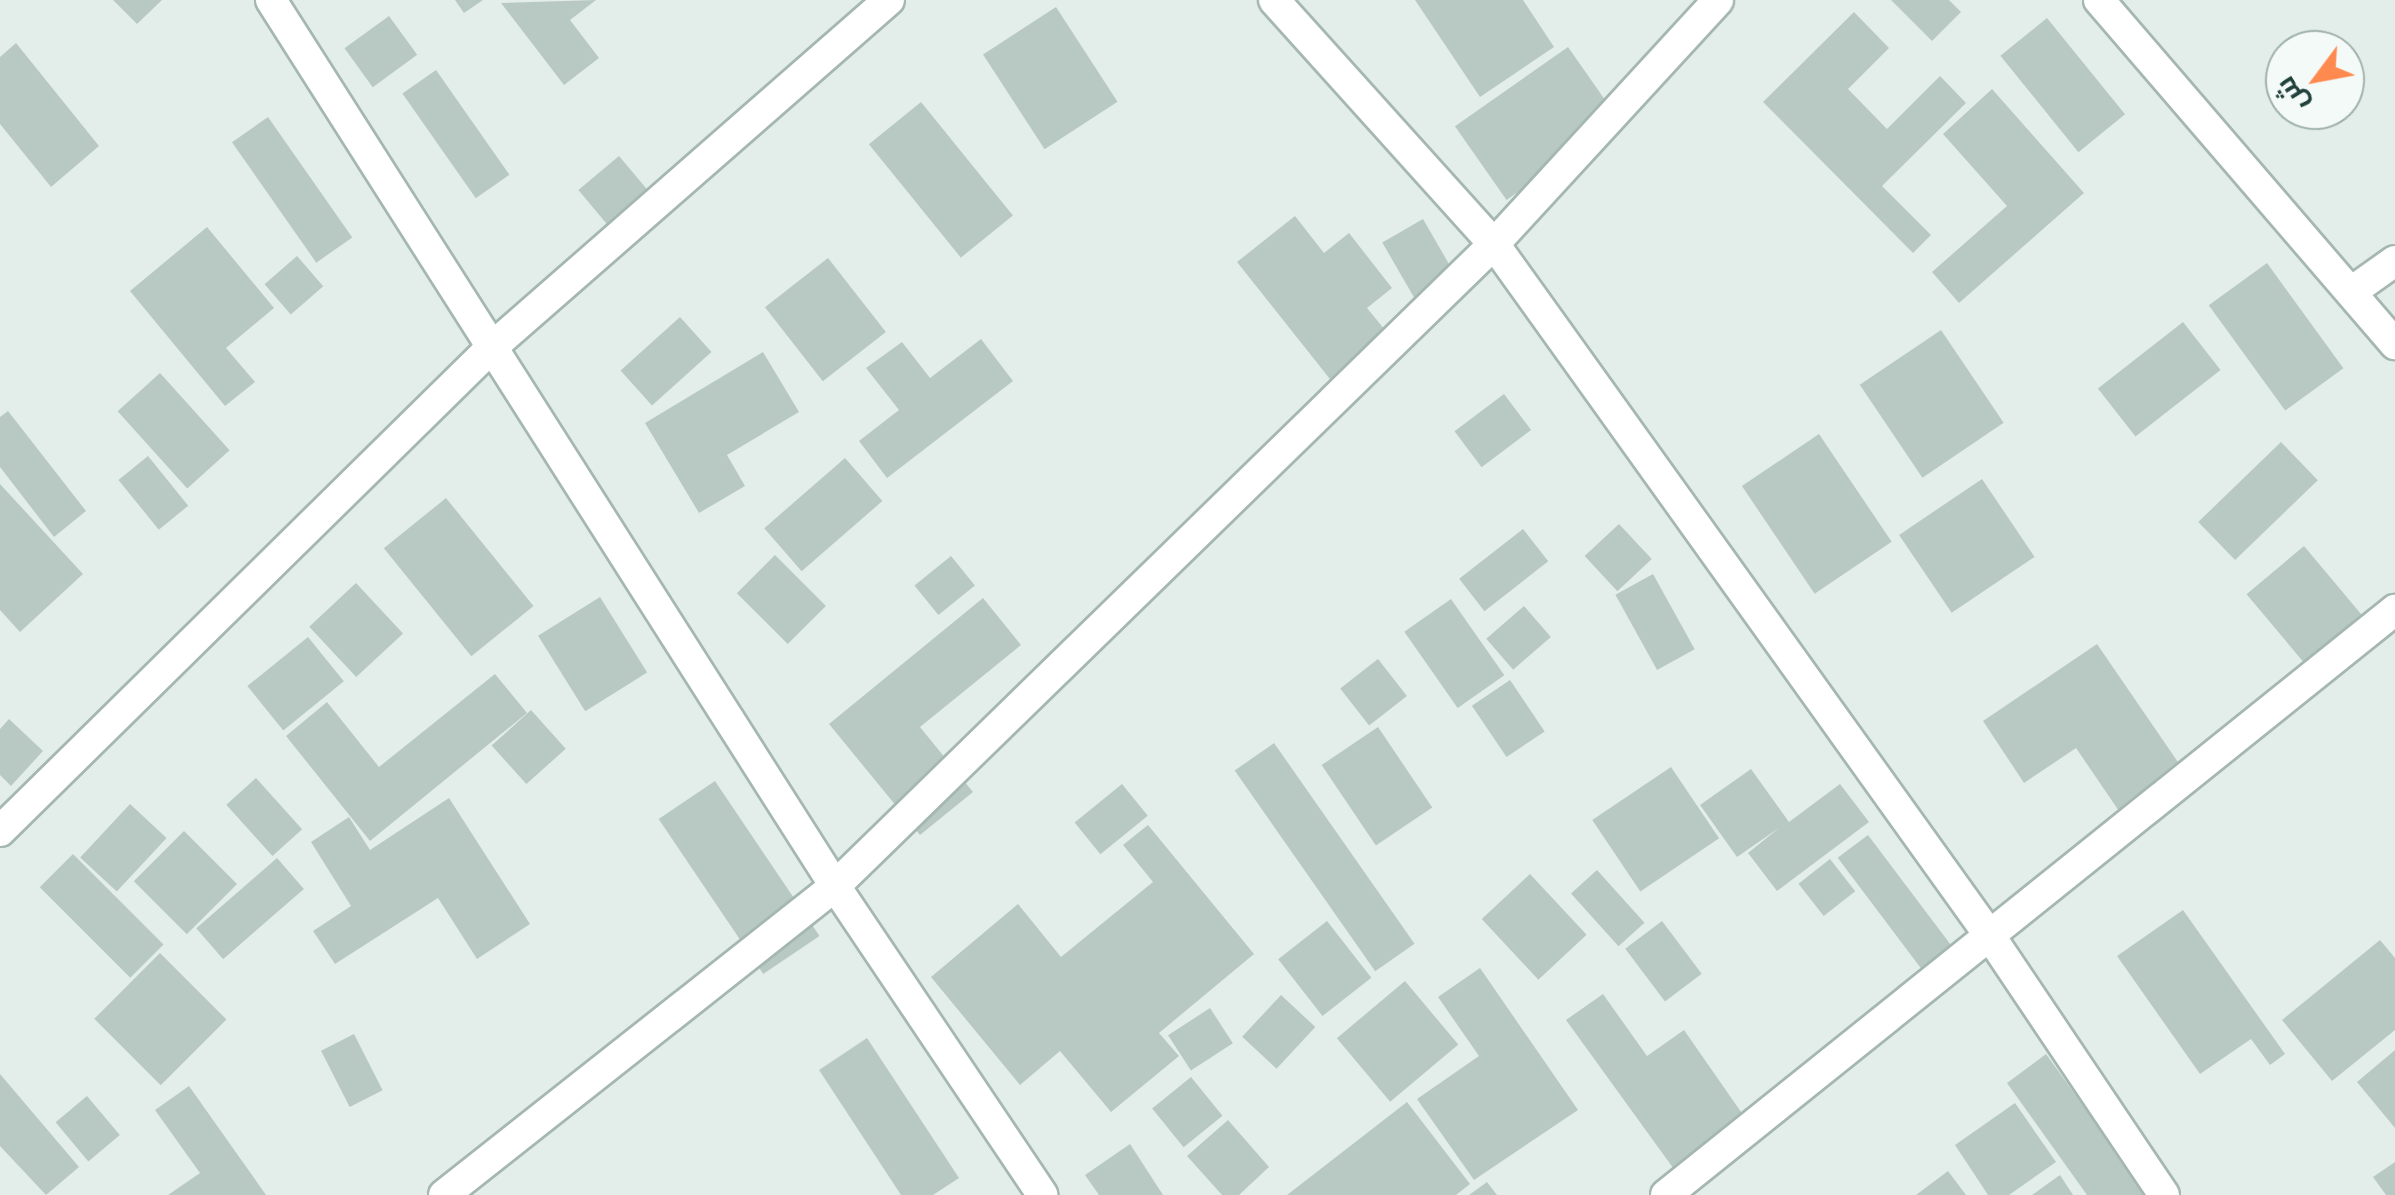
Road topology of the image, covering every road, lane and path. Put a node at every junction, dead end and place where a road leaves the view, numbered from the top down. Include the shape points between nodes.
1 (271, 0) edge
2 (889, 0) edge
3 (1274, 0) edge
4 (1718, 0) edge
5 (2099, 0) edge
6 (1494, 244) junction
7 (2395, 262) edge
8 (2354, 290) junction
9 (2395, 344) edge
10 (490, 350) junction
11 (2395, 610) edge
12 (0, 831) edge
13 (835, 886) junction
14 (1990, 936) junction
15 (444, 1195) edge
16 (1043, 1195) edge
17 (1666, 1195) edge
18 (2164, 1195) edge

1 - 10 street
2 - 10 street
3 - 6 street
4 - 6 street
5 - 8 street
6 - 13 street
6 - 14 street
7 - 8 street
8 - 9 street
10 - 12 street
10 - 13 street
11 - 14 street
13 - 15 street
13 - 16 street
14 - 17 street
14 - 18 street

